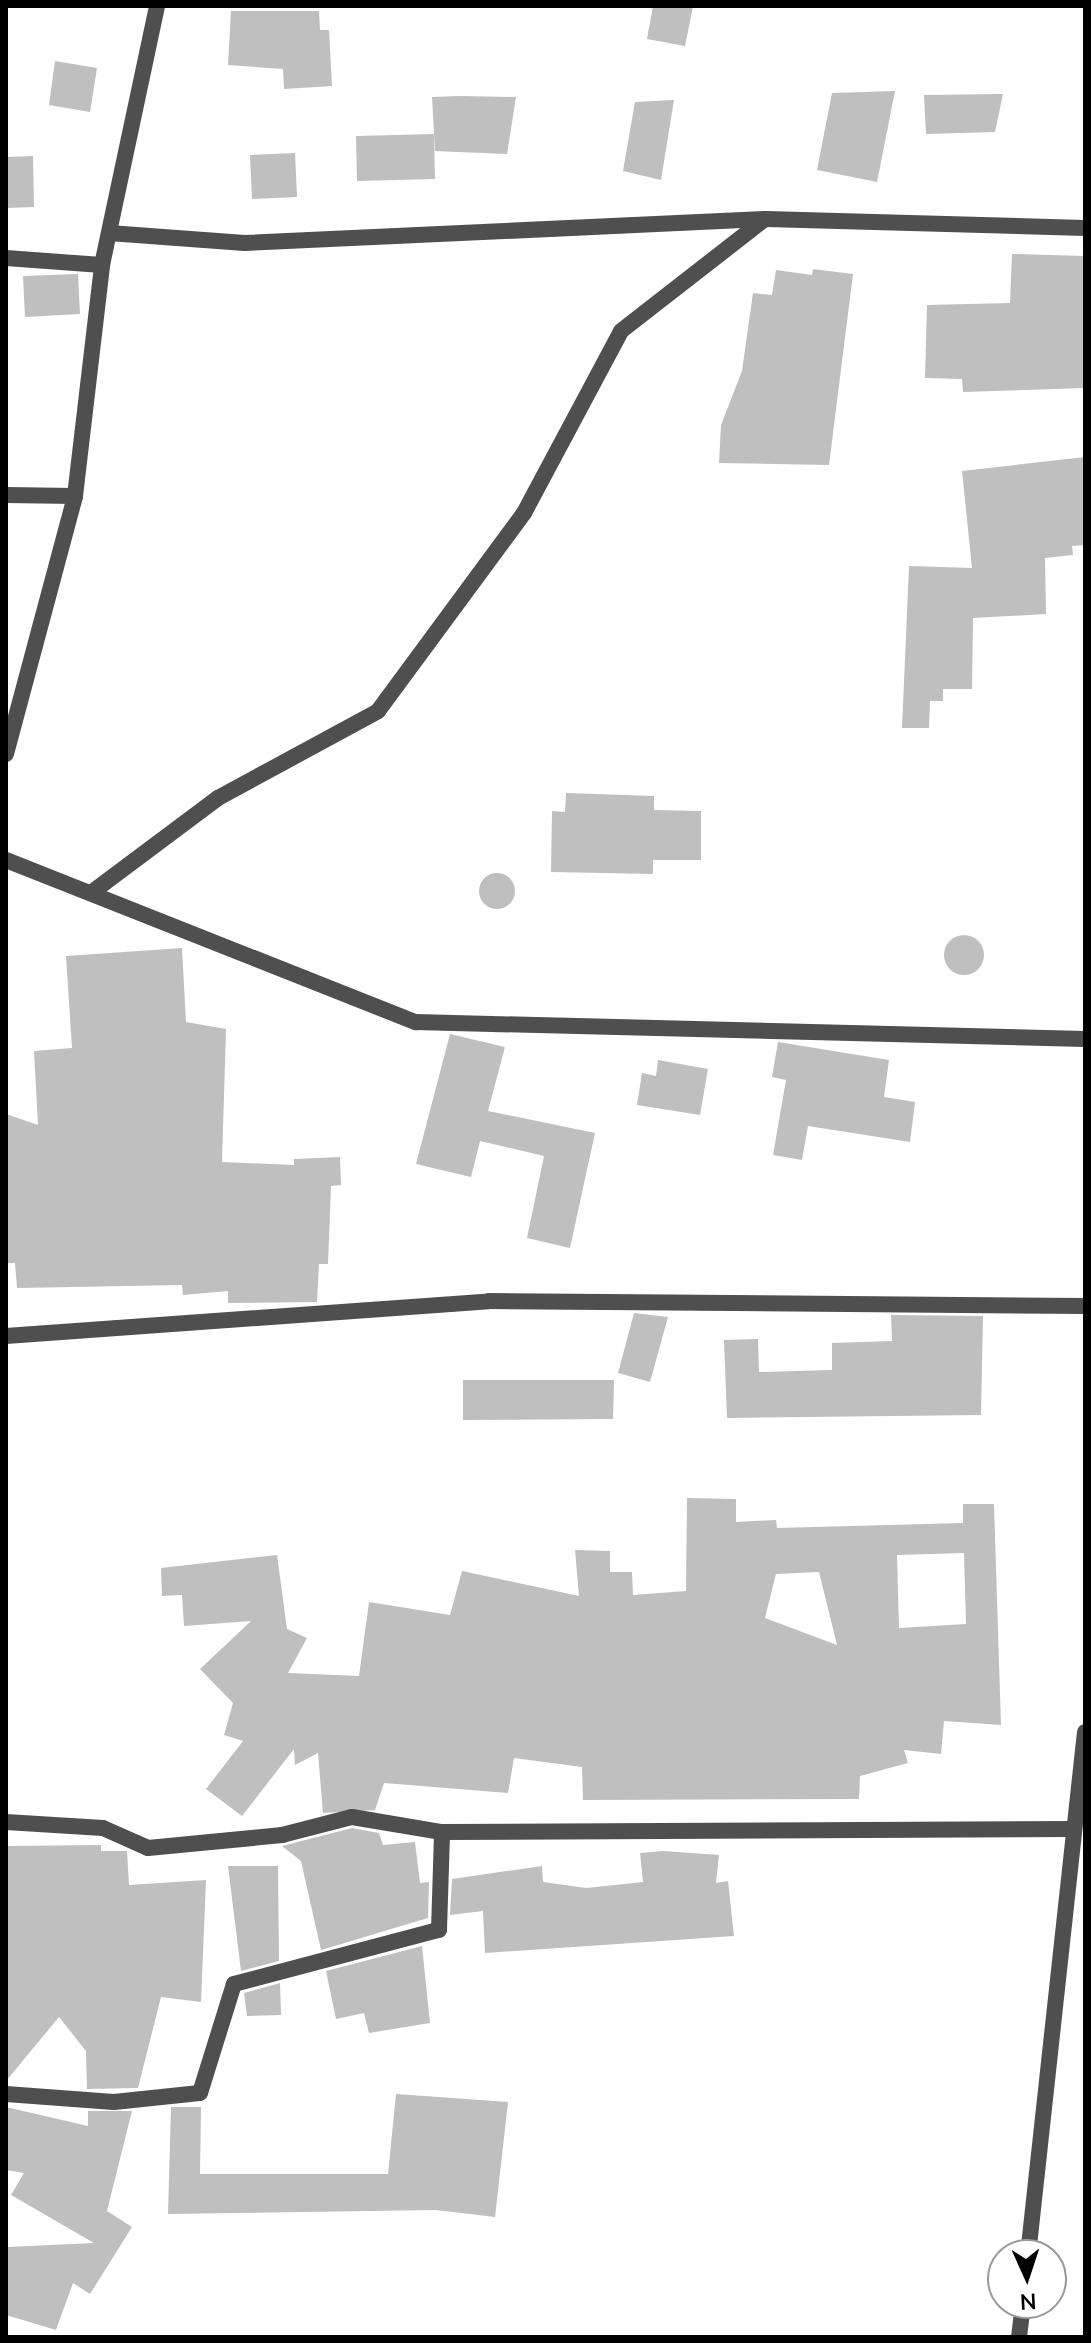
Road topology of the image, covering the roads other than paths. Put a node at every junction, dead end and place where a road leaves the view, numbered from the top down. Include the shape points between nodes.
1 (157, 6) edge
2 (766, 219) junction
3 (1085, 228) edge
4 (109, 233) junction
5 (6, 258) edge
6 (102, 265) junction
7 (6, 495) edge
8 (75, 496) junction
9 (6, 754) edge
10 (6, 860) edge
11 (91, 893) junction
12 (1085, 1039) edge
13 (1085, 1306) edge
14 (6, 1336) edge
15 (1085, 1732) edge
16 (6, 1822) edge
17 (1074, 1829) junction
18 (442, 1832) junction
19 (6, 2094) edge
20 (1030, 2239) edge

1 - 4 street
2 - 3 street
2 - 4 street via 245,243
2 - 11 street via 621,331 524,513 378,711 218,798
4 - 6 street
5 - 6 street
6 - 8 street
7 - 8 street
8 - 9 street
10 - 11 street
11 - 12 street via 416,1022
13 - 14 street via 489,1301
15 - 17 street
16 - 18 street via 103,1828 148,1848 282,1835 352,1817
17 - 18 street
17 - 20 street
18 - 19 street via 439,1930 234,1984 200,2093 114,2102

